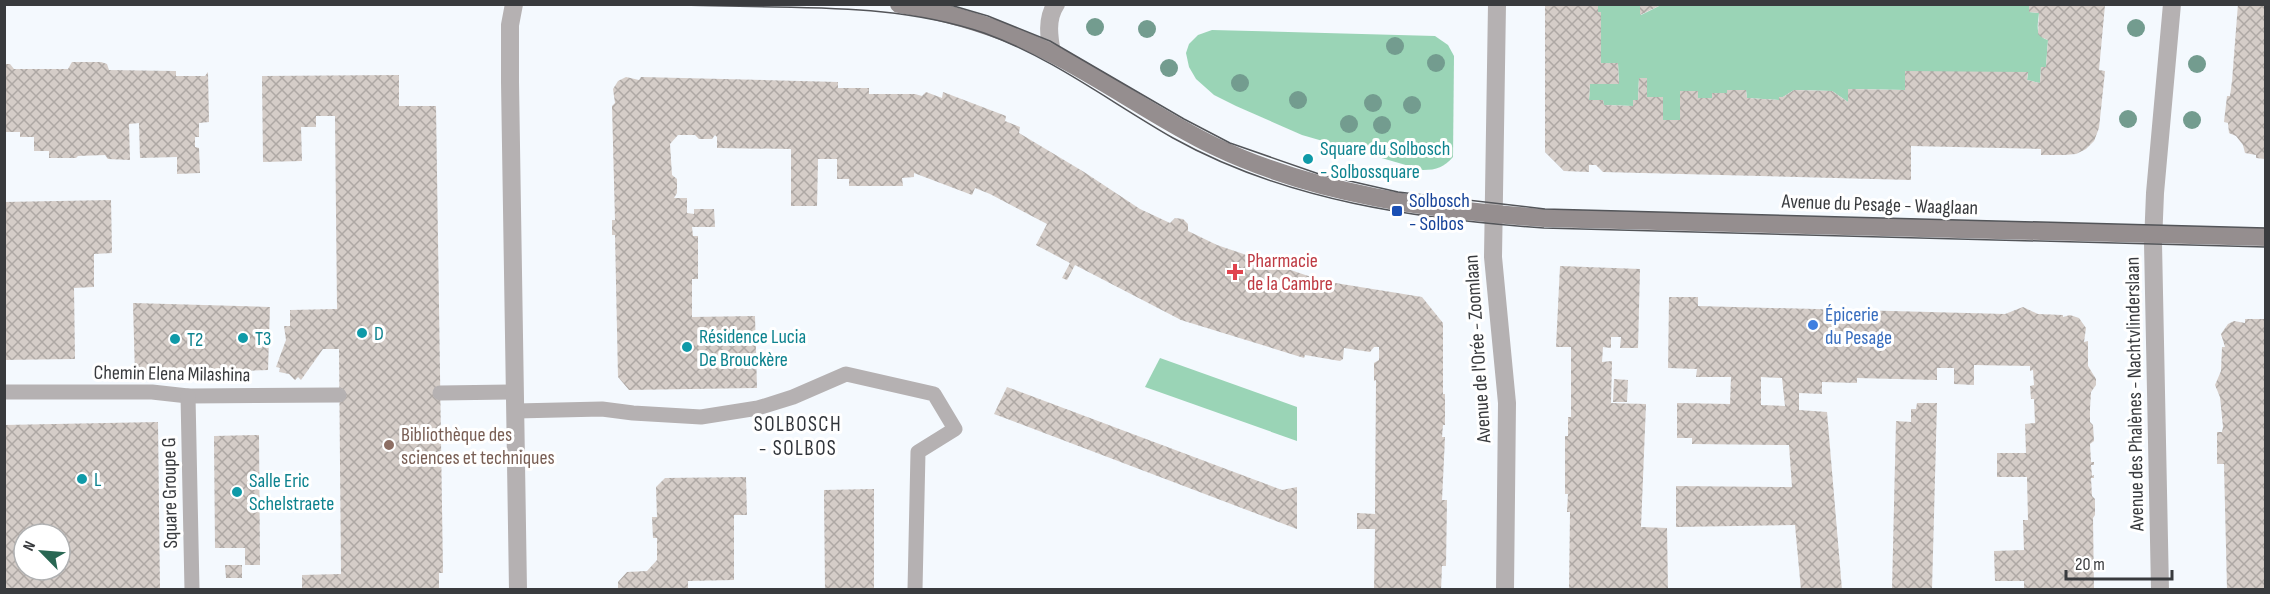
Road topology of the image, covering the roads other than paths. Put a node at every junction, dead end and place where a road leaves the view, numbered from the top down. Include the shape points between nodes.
1 (514, 4) edge
2 (898, 4) edge
3 (1056, 4) edge
4 (1497, 4) edge
5 (2172, 4) edge
6 (936, 7) edge
7 (1052, 53) junction
8 (1493, 214) junction
9 (2154, 234) junction
10 (2265, 237) edge
11 (4, 392) edge
12 (515, 392) junction
13 (440, 393) dead end
14 (339, 395) dead end
15 (188, 396) junction
16 (516, 411) junction
17 (192, 590) edge
18 (518, 590) edge
19 (915, 590) edge
20 (1505, 590) edge
21 (2160, 590) edge

1 - 12 street via 510,82
2 - 6 street
3 - 7 street via 1049,29
4 - 8 street
5 - 9 street, Avenue des Phalènes - Nachtvlinderslaan
6 - 7 street
7 - 8 street via 1179,128 1276,171 1392,200
8 - 9 street, Avenue du Pesage - Waaglaan
8 - 20 street, Avenue de l'Orée - Zoomlaan via 1493,257 1507,403
9 - 10 street, Avenue du Pesage - Waaglaan
9 - 21 street, Avenue des Phalènes - Nachtvlinderslaan
11 - 15 lane, Chemin Elena Milashina via 152,392
12 - 13 lane
12 - 16 street
14 - 15 lane, Chemin Elena Milashina
15 - 17 lane, Square Groupe G
16 - 18 street
16 - 19 lane via 602,409 701,417 794,397 846,374 934,394 955,429 918,452

